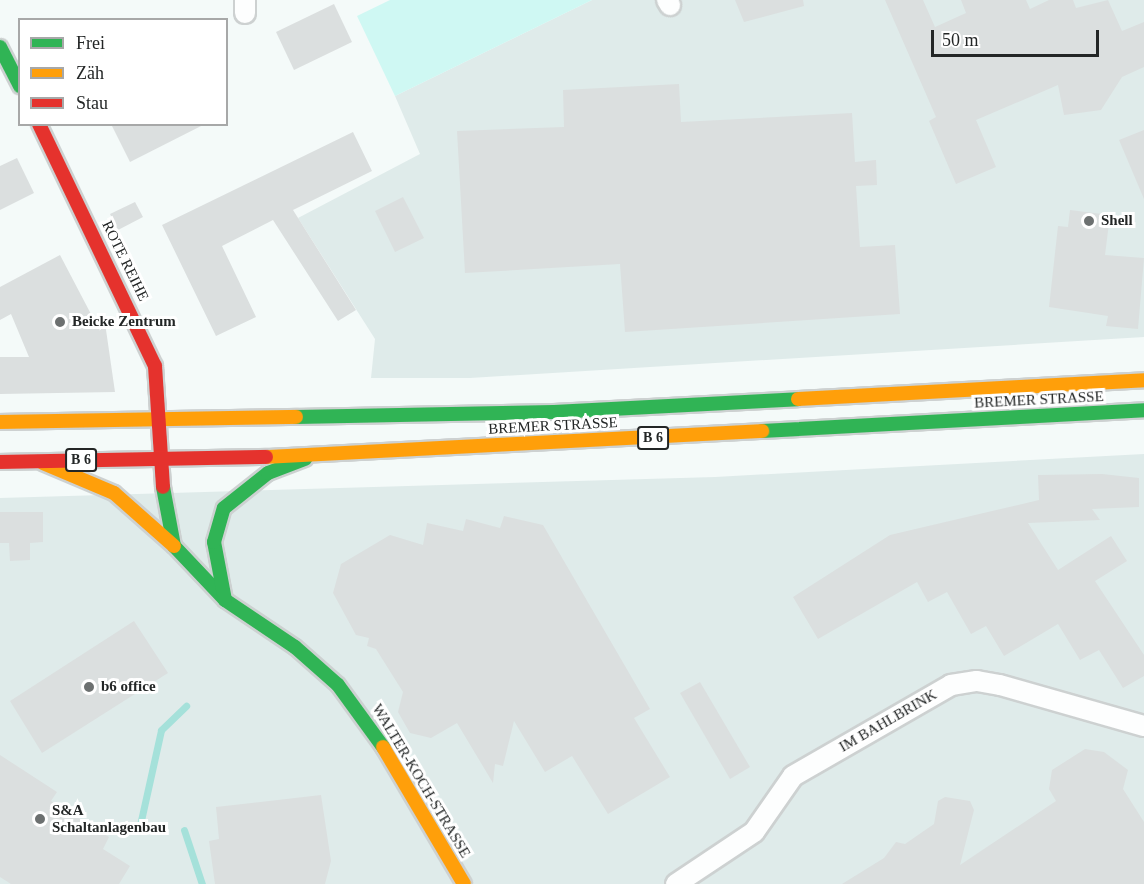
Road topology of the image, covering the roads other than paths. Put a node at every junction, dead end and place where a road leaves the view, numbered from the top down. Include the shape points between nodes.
1 (0, 47) edge
2 (18, 82) edge
3 (40, 126) edge
4 (1144, 380) edge
5 (1144, 410) edge
6 (160, 419) junction
7 (0, 422) edge
8 (315, 456) junction
9 (163, 458) junction
10 (39, 461) junction
11 (0, 462) edge
12 (174, 546) junction
13 (225, 600) junction
14 (1144, 726) edge
15 (464, 884) edge
16 (676, 884) edge

1 - 2 main road
3 - 6 main road, ROTE REIHE via 154,366
4 - 6 main road, BREMER STRASSE / B 6 via 554,412
5 - 8 main road, BREMER STRASSE / B 6
6 - 7 main road, BREMER STRASSE / B 6
6 - 9 main road, WALTER-KOCH-STRASSE
8 - 9 main road, BREMER STRASSE / B 6
8 - 13 main road via 268,472 224,508 214,542
9 - 10 main road, BREMER STRASSE / B 6
9 - 12 main road, WALTER-KOCH-STRASSE via 165,515
10 - 11 main road, BREMER STRASSE / B 6
10 - 12 main road via 114,493
12 - 13 main road, WALTER-KOCH-STRASSE
13 - 15 main road, WALTER-KOCH-STRASSE via 295,647 338,685 376,736
14 - 16 street, IM BAHLBRINK via 1009,687 977,681 951,685 793,776 754,832

